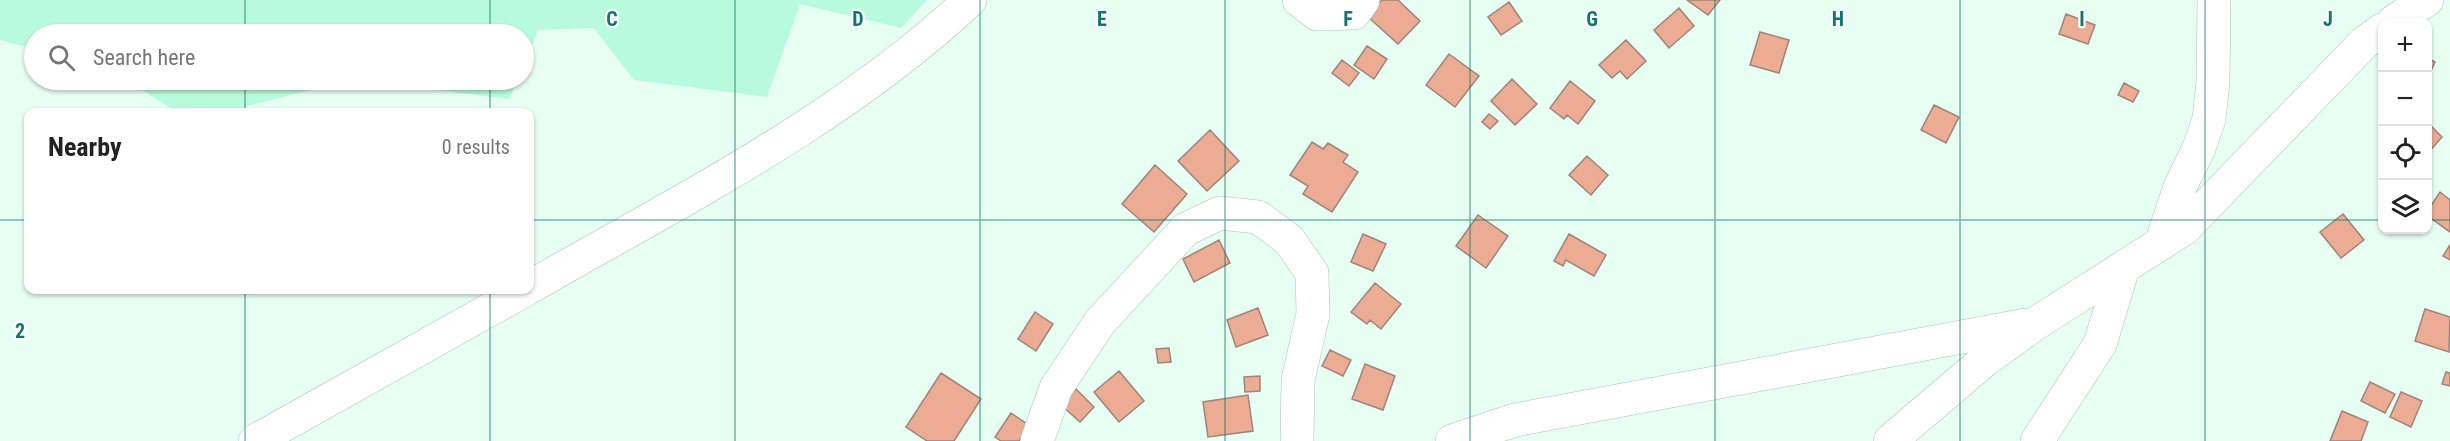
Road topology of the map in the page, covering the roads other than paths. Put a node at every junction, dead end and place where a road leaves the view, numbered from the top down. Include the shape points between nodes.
1 (970, 0) edge
2 (1299, 0) edge
3 (1363, 0) edge
4 (2214, 0) edge
5 (2427, 0) edge
6 (2399, 18) edge
7 (2378, 33) edge
8 (2161, 244) junction
9 (2123, 268) junction
10 (534, 285) edge
11 (518, 294) edge
12 (2036, 324) junction
13 (255, 441) edge
14 (1037, 441) edge
15 (1297, 441) edge
16 (1452, 441) edge
17 (1890, 441) edge
18 (2037, 441) edge

1 - 10 street via 897,64 844,101
2 - 3 street via 1317,14 1354,13
4 - 8 street via 2209,119
5 - 6 street
7 - 8 street via 2185,228
8 - 9 street
9 - 12 street
9 - 18 street via 2100,344
11 - 13 street
12 - 16 street via 1515,420
12 - 17 street via 1985,360
14 - 15 street via 1056,388 1100,322 1186,229 1220,213 1258,217 1289,240 1312,273 1313,314 1298,380

